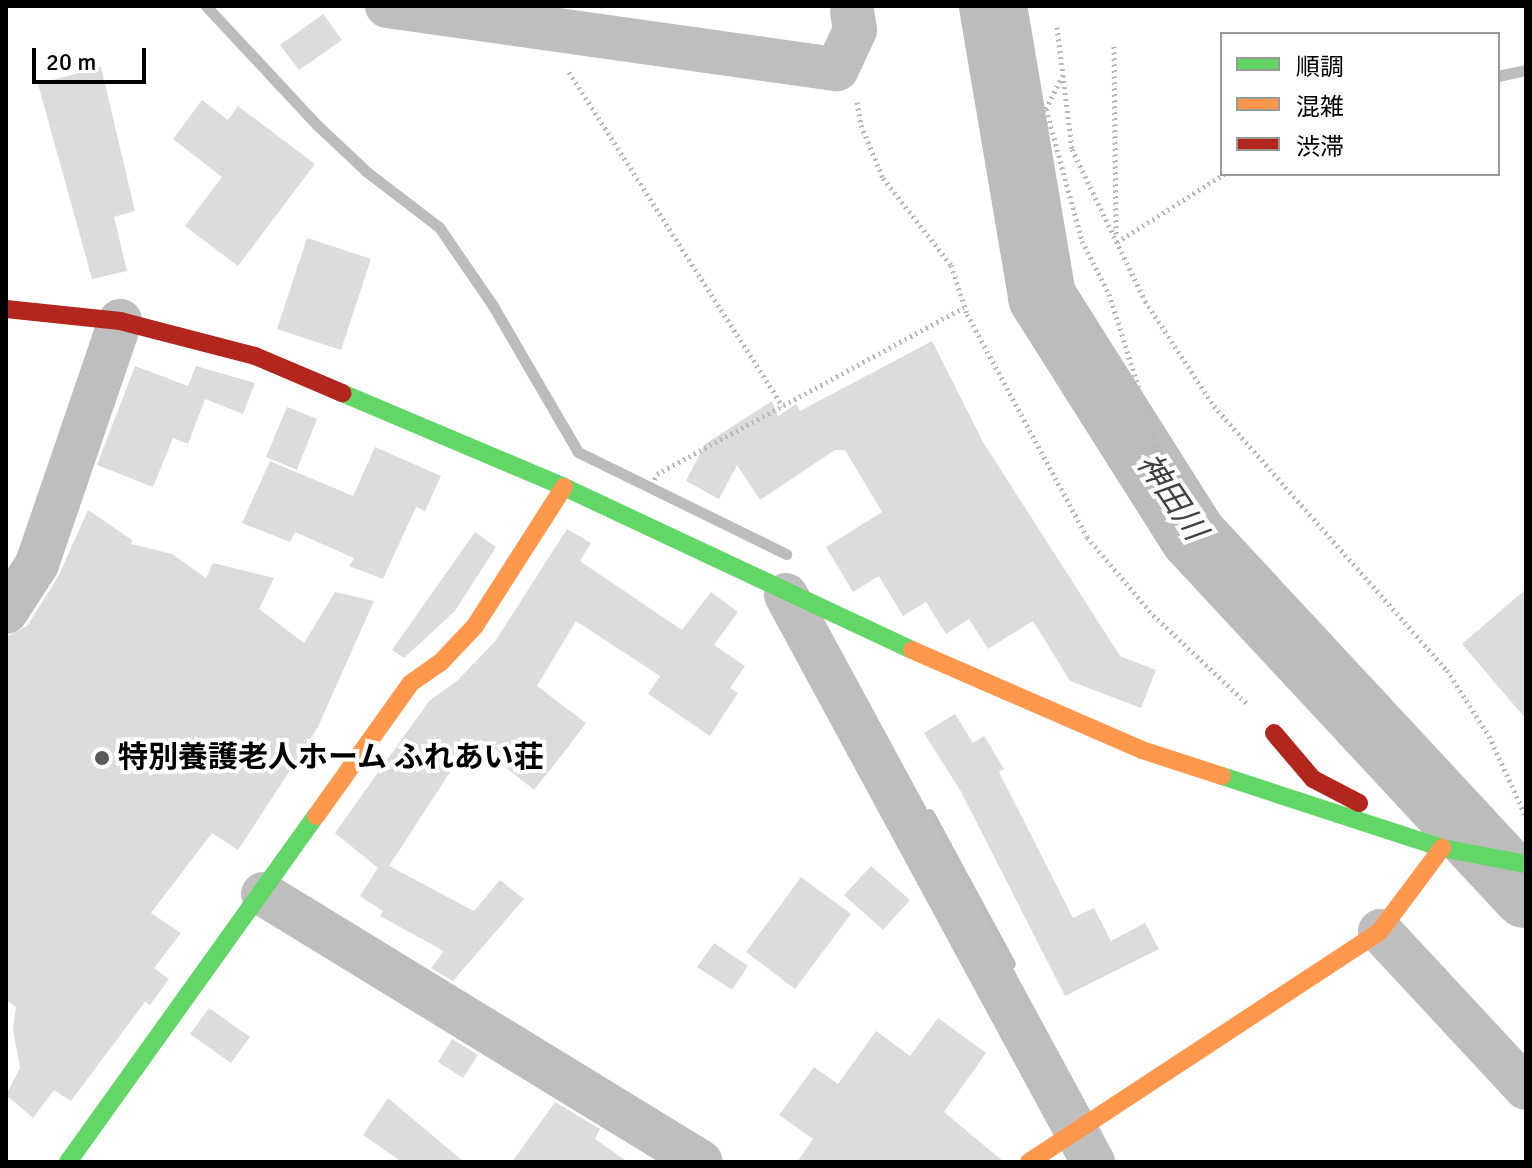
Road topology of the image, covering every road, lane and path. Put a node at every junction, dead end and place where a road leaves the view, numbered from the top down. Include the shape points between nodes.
1 (387, 6) edge
2 (852, 12) dead end
3 (540, 27) junction
4 (1057, 27) dead end
5 (1114, 46) dead end
6 (1063, 75) junction
7 (856, 97) dead end
8 (1221, 176) edge
9 (1117, 242) junction
10 (964, 307) junction
11 (6, 309) edge
12 (120, 321) junction
13 (783, 406) junction
14 (564, 487) junction
15 (1192, 502) dead end
16 (634, 521) junction
17 (786, 595) junction
18 (6, 612) edge
19 (1274, 733) joint
20 (1526, 817) edge
21 (1442, 848) junction
22 (1526, 864) edge
23 (263, 894) junction
24 (1380, 931) junction
25 (1526, 1088) edge
26 (1084, 1148) edge
27 (68, 1162) edge
28 (701, 1162) edge
29 (1029, 1162) edge

1 - 3 street
2 - 3 street via 855,30 837,69
3 - 13 path
4 - 6 path
5 - 9 path
6 - 9 path via 1072,149
6 - 15 path via 1046,109 1082,241 1109,294 1157,445
7 - 10 path via 861,125 883,178 951,265
8 - 9 path
9 - 20 path via 1145,301 1214,406 1447,670 1489,736
10 - 13 path
10 - 19 path via 1087,537 1153,615
11 - 12 street
12 - 14 street via 255,356
12 - 18 street via 37,564
13 - 16 path via 657,474
14 - 16 street
14 - 23 street via 475,626 440,663 411,683
16 - 17 street
17 - 21 street via 1142,750
17 - 26 street
19 - 21 street via 1313,779
21 - 22 street
21 - 24 street
23 - 27 street
23 - 28 street
24 - 25 street
24 - 26 street
26 - 29 street via 1035,1153

